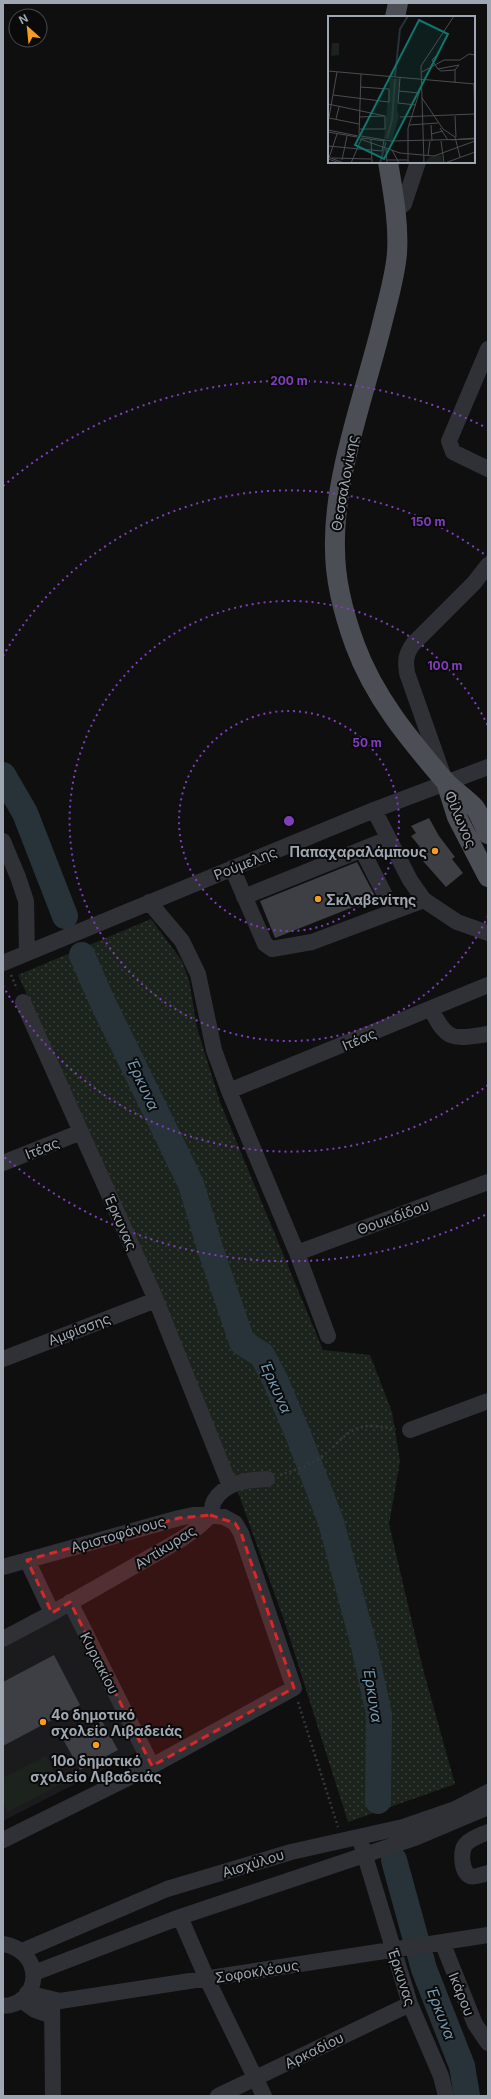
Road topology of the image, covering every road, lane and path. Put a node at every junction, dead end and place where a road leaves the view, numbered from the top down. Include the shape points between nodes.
1 (398, 3) edge
2 (395, 16) edge
3 (388, 163) edge
4 (418, 163) edge
5 (395, 210) junction
6 (488, 349) edge
7 (488, 469) edge
8 (488, 566) edge
9 (488, 767) edge
10 (446, 782) junction
11 (374, 810) junction
12 (488, 834) edge
13 (388, 839) junction
14 (3, 841) edge
15 (362, 850) junction
16 (232, 868) junction
17 (488, 877) edge
18 (244, 897) junction
19 (424, 900) junction
20 (149, 902) junction
21 (393, 911) junction
22 (488, 933) edge
23 (27, 952) junction
24 (4, 963) edge
25 (488, 984) edge
26 (23, 1002) joint
27 (431, 1008) junction
28 (488, 1034) edge
29 (229, 1091) junction
30 (81, 1132) junction
31 (3, 1164) edge
32 (488, 1182) edge
33 (297, 1252) junction
34 (156, 1300) junction
35 (328, 1336) dead end
36 (3, 1359) edge
37 (488, 1401) edge
38 (410, 1430) joint
39 (288, 1472) dead end
40 (267, 1479) dead end
41 (230, 1486) junction
42 (210, 1515) junction
43 (28, 1560) junction
44 (3, 1567) edge
45 (70, 1602) junction
46 (52, 1613) junction
47 (3, 1639) edge
48 (294, 1688) junction
49 (152, 1766) junction
50 (488, 1792) edge
51 (488, 1807) edge
52 (488, 1832) edge
53 (360, 1838) junction
54 (3, 1840) edge
55 (342, 1841) junction
56 (365, 1855) junction
57 (488, 1873) edge
58 (180, 1917) junction
59 (488, 1935) edge
60 (438, 1943) junction
61 (3, 1944) edge
62 (394, 1950) junction
63 (22, 1951) junction
64 (34, 1973) junction
65 (207, 1979) junction
66 (24, 1996) junction
67 (52, 2000) junction
68 (410, 2004) junction
69 (3, 2006) edge
70 (52, 2016) junction
71 (488, 2043) edge
72 (255, 2079) junction
73 (53, 2096) edge
74 (218, 2096) edge
75 (264, 2096) edge
76 (446, 2096) edge

1 - 2 main road
3 - 5 main road, Θεσσαλονίκης
4 - 5 street via 404,204
5 - 10 main road, Θεσσαλονίκης via 398,240 396,265 345,469 336,518 334,549 344,604 355,644 368,675 386,708
6 - 7 street via 449,441 454,452
8 - 10 street via 413,644 405,662
9 - 10 street, Ρούμελης
10 - 11 street, Ρούμελης
10 - 12 main road, Θεσσαλονίκης via 475,809
10 - 17 main road, Φίλωνος via 457,817
11 - 13 street
11 - 16 street, Ρούμελης
13 - 15 street
13 - 19 street
14 - 23 street via 26,901
15 - 18 street
15 - 21 street
16 - 18 street
16 - 20 street, Ρούμελης
18 - 21 street via 265,944 272,949 312,942
19 - 21 street
19 - 22 street via 457,922
20 - 23 street, Ρούμελης
20 - 29 street via 182,941 198,974 214,1050
23 - 24 street, Ρούμελης
24 - 26 path
25 - 27 street, Ιτέας
26 - 30 street, Έρκυνας
27 - 28 street via 438,1023 448,1034 462,1038
27 - 29 street, Ιτέας
29 - 33 street
30 - 31 street, Ιτέας
30 - 34 street, Έρκυνας
32 - 33 street, Θουκιδίδου
33 - 35 street
34 - 36 street, Αμφίσσης
34 - 41 street, Έρκυνας
37 - 38 street
38 - 39 path via 362,1427 347,1433 316,1461
40 - 41 street
41 - 42 street via 214,1502
42 - 43 street, Αριστοφάνους via 179,1518
42 - 45 street, Αντίκυρας via 194,1531 167,1548
42 - 48 street, Αντίκυρας via 235,1522 241,1533
43 - 44 street, Αριστοφάνους
43 - 46 street
45 - 46 street, Αντίκυρας
45 - 49 street, Κυριακίου
46 - 47 street, Αντίκυρας
48 - 49 street
48 - 55 path
49 - 54 street
50 - 53 street, Αισχύλου via 455,1809
51 - 56 street, Αισχύλου via 441,1829
52 - 57 street via 467,1843 463,1852 466,1873 474,1876
53 - 55 street, Αισχύλου
53 - 56 street, Έρκυνας
55 - 63 street, Αισχύλου via 290,1852 168,1889
56 - 58 street, Αισχύλου
56 - 62 street, Έρκυνας
58 - 64 street, Αισχύλου
58 - 65 street
59 - 60 street, Σοφοκλέους
60 - 62 street, Σοφοκλέους
60 - 71 street, Ικάρου via 474,2024
61 - 63 street
62 - 65 street, Σοφοκλέους
62 - 68 street, Έρκυνας
63 - 64 street via 30,1961
64 - 66 street via 31,1987
65 - 67 street, Σοφοκλέους
65 - 72 street
66 - 67 street, Σοφοκλέους
66 - 69 street via 10,2005
66 - 70 street via 35,2010
67 - 70 street
68 - 72 street, Αρκαδίου
68 - 76 street, Έρκυνας via 441,2076
70 - 73 street
72 - 74 street, Αρκαδίου
72 - 75 street

